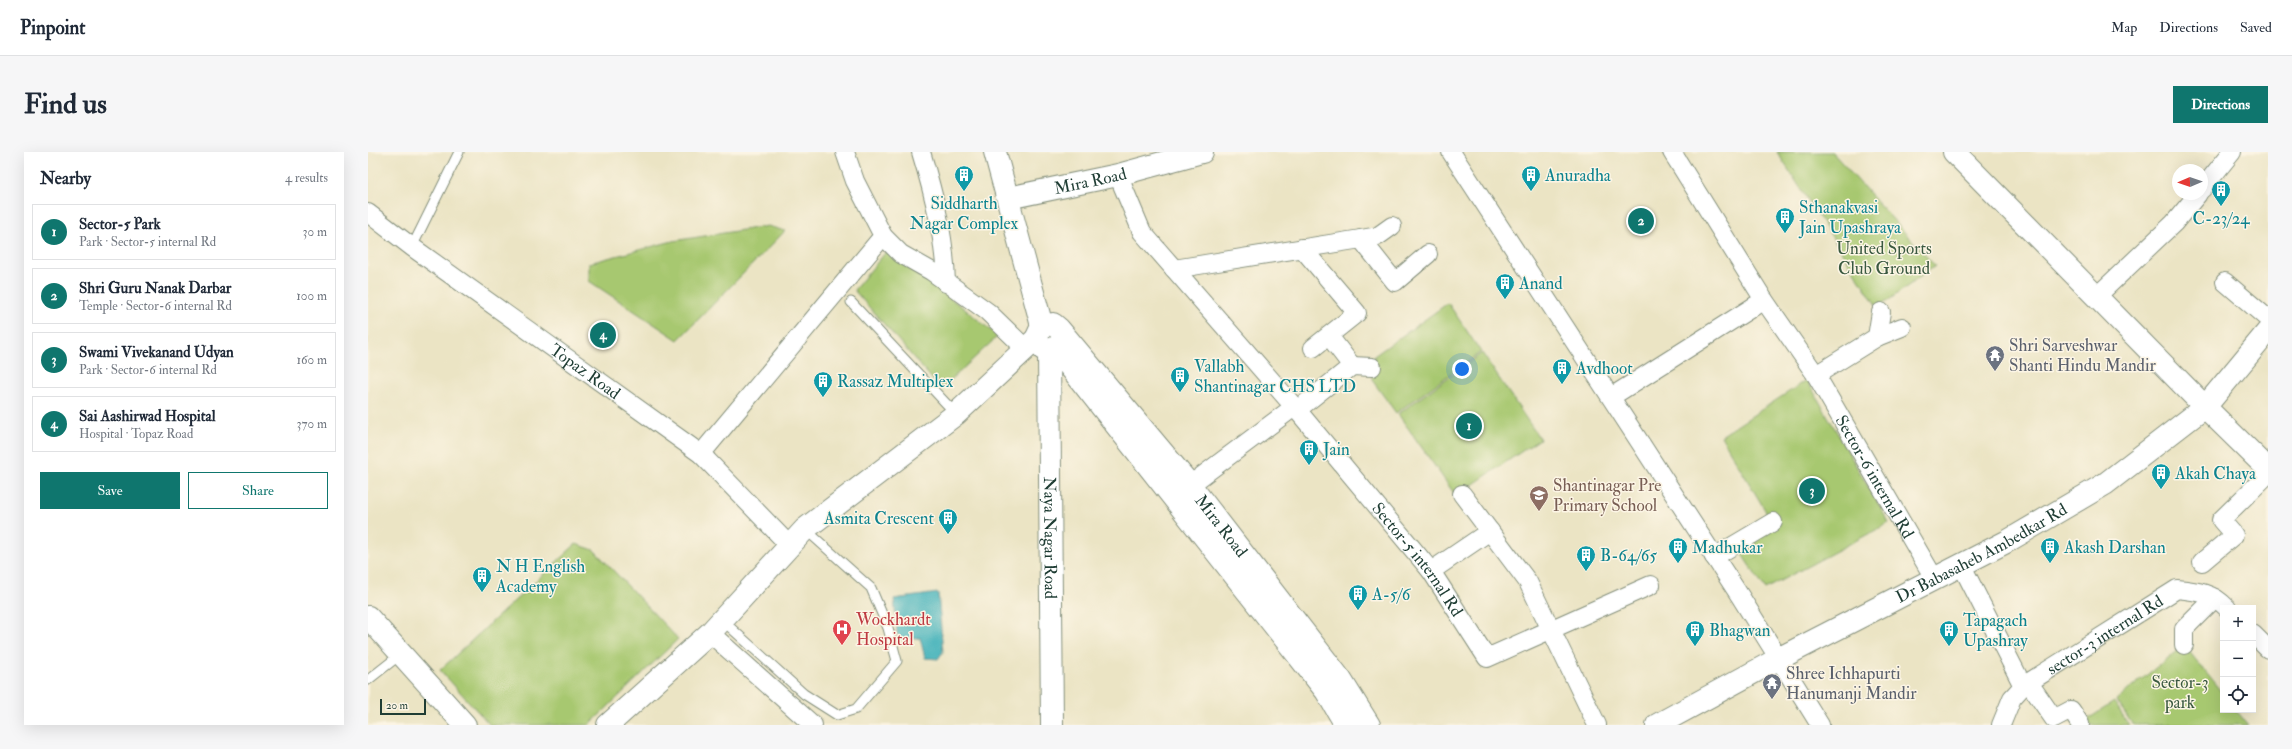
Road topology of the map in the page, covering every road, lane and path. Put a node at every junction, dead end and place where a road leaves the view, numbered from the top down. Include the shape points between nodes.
1 (459, 152) edge
2 (844, 152) edge
3 (921, 152) edge
4 (995, 152) edge
5 (1011, 152) edge
6 (1202, 152) edge
7 (1451, 152) edge
8 (1672, 152) edge
9 (1954, 152) edge
10 (2232, 152) edge
11 (1118, 175) junction
12 (2208, 182) edge
13 (1015, 196) junction
14 (2193, 200) edge
15 (368, 212) edge
16 (1392, 226) dead end
17 (883, 236) junction
18 (1361, 239) junction
19 (412, 247) junction
20 (1302, 248) junction
21 (1428, 254) dead end
22 (1174, 269) junction
23 (946, 282) junction
24 (2225, 282) dead end
25 (2097, 296) junction
26 (1764, 300) junction
27 (851, 302) dead end
28 (1881, 312) dead end
29 (2268, 319) edge
30 (1902, 327) dead end
31 (2268, 331) edge
32 (1329, 336) junction
33 (1876, 337) junction
34 (1046, 339) junction
35 (1313, 348) dead end
36 (1352, 366) junction
37 (1372, 367) dead end
38 (1816, 374) junction
39 (1611, 397) junction
40 (2205, 407) junction
41 (1296, 409) junction
42 (956, 414) junction
43 (701, 454) junction
44 (2268, 469) edge
45 (2268, 474) edge
46 (1190, 485) junction
47 (1462, 494) dead end
48 (1773, 522) dead end
49 (805, 529) junction
50 (1490, 531) junction
51 (789, 545) junction
52 (1714, 557) junction
53 (2202, 562) dead end
54 (1962, 564) junction
55 (1432, 571) junction
56 (1934, 578) junction
57 (1651, 585) dead end
58 (2221, 603) edge
59 (368, 617) edge
60 (716, 626) junction
61 (1551, 630) junction
62 (2256, 637) edge
63 (2184, 645) dead end
64 (2268, 650) edge
65 (401, 654) junction
66 (1780, 658) junction
67 (368, 680) edge
68 (2026, 684) junction
69 (2080, 724) edge
70 (465, 725) edge
71 (608, 725) edge
72 (813, 725) edge
73 (1052, 725) edge
74 (1346, 725) edge
75 (1369, 725) edge
76 (1597, 725) edge
77 (1657, 725) edge
78 (1820, 725) edge
79 (2001, 725) edge

1 - 19 lane
2 - 17 street via 855,181
3 - 23 street via 936,201 946,264
4 - 13 street, Mira Road
5 - 13 street, Mira Road
6 - 11 street, Mira Road
7 - 39 street
8 - 26 street, Sector-6 internal Rd
9 - 25 street
10 - 12 street
11 - 13 street, Mira Road
11 - 22 street, Sector-5 internal Rd via 1142,232
13 - 34 street, Mira Road
14 - 25 street via 2174,224
15 - 19 street, Topaz Road
16 - 18 street via 1378,236
17 - 23 street via 901,254
17 - 43 street
18 - 20 street
18 - 21 street via 1395,282
19 - 43 street, Topaz Road
20 - 22 street
20 - 32 street via 1357,313
22 - 41 street, Sector-5 internal Rd
23 - 34 street via 988,312
24 - 29 street
25 - 40 street
26 - 38 street, Sector-6 internal Rd
26 - 39 street
27 - 42 lane
28 - 33 street
30 - 33 street
31 - 40 street, Dr Babasaheb Ambedkar Rd
32 - 35 street
32 - 36 street
33 - 38 street
34 - 42 street
34 - 46 street, Mira Road
34 - 73 street, Naya Nagar Road
34 - 74 street, Mira Road via 1326,691
36 - 37 street
36 - 41 street
38 - 56 street, Sector-6 internal Rd
39 - 52 street
40 - 44 street
40 - 54 street, Dr Babasaheb Ambedkar Rd via 2105,484 2006,542
41 - 46 street
41 - 55 street, Sector-5 internal Rd
42 - 49 street
43 - 51 street, Topaz Road
45 - 53 street via 2221,520 2234,535
46 - 75 street, Mira Road via 1341,680
47 - 50 street
48 - 52 street
49 - 51 street
49 - 60 lane via 871,588 888,628 897,661 856,709 837,715 804,694
50 - 55 street
50 - 61 street via 1528,582
51 - 60 street
52 - 66 street
54 - 56 street, Dr Babasaheb Ambedkar Rd
54 - 68 street
55 - 61 street, Sector-5 internal Rd via 1487,658
56 - 66 street, Dr Babasaheb Ambedkar Rd
57 - 61 street, Sector-5 internal Rd
58 - 63 street via 2184,629
58 - 68 street, sector-3 internal Rd via 2204,592 2177,589
59 - 65 street
60 - 71 street
60 - 72 street
61 - 76 street
62 - 64 street
65 - 67 lane
65 - 70 street
66 - 77 street, Dr Babasaheb Ambedkar Rd
66 - 78 street
68 - 69 street via 2054,719 2071,710
68 - 79 street, sector-3 internal Rd via 2012,698

